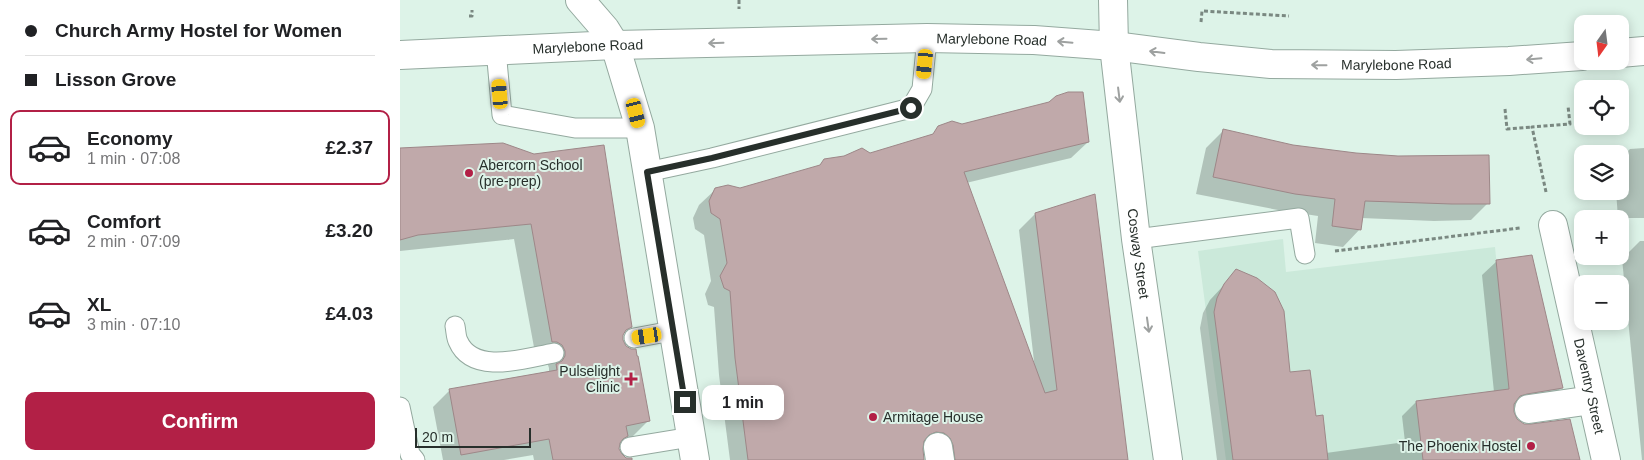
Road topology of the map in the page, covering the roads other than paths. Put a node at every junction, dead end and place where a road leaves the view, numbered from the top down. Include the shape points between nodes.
1 (580, 0) edge
2 (1113, 0) edge
3 (927, 38) junction
4 (615, 44) junction
5 (1114, 46) junction
6 (496, 50) junction
7 (1644, 51) edge
8 (1629, 52) edge
9 (400, 55) edge
10 (1574, 57) edge
11 (640, 128) junction
12 (647, 172) junction
13 (1553, 225) road end
14 (1136, 239) junction
15 (1305, 254) road end
16 (454, 326) dead end
17 (672, 331) junction
18 (634, 338) dead end
19 (554, 353) dead end
20 (1592, 400) junction
21 (400, 407) edge
22 (1529, 409) dead end
23 (630, 447) dead end
24 (693, 449) edge
25 (416, 460) edge
26 (1168, 460) edge
27 (1606, 460) edge

1 - 4 main road
2 - 5 main road, Cosway Street
3 -> 4 main road, Marylebone Road
5 -> 3 main road, Marylebone Road via 1034,40
3 - 12 lane via 922,89 911,108
4 - 6 main road, Marylebone Road
4 - 11 main road
10 -> 5 main road, Marylebone Road via 1396,66 1324,65 1263,63
5 -> 14 main road, Cosway Street
6 - 9 main road, Marylebone Road
6 - 11 lane via 502,115 575,128
7 - 8 main road
11 - 12 main road
12 - 17 main road
13 - 20 main road, Daventry Street
14 - 15 lane via 1299,218
14 -> 26 main road, Cosway Street
16 - 19 lane via 458,342 466,353 479,360 502,362
17 - 18 lane
17 - 24 main road
20 - 22 main road
20 - 27 main road, Daventry Street
21 - 25 lane via 410,454
23 - 24 lane

